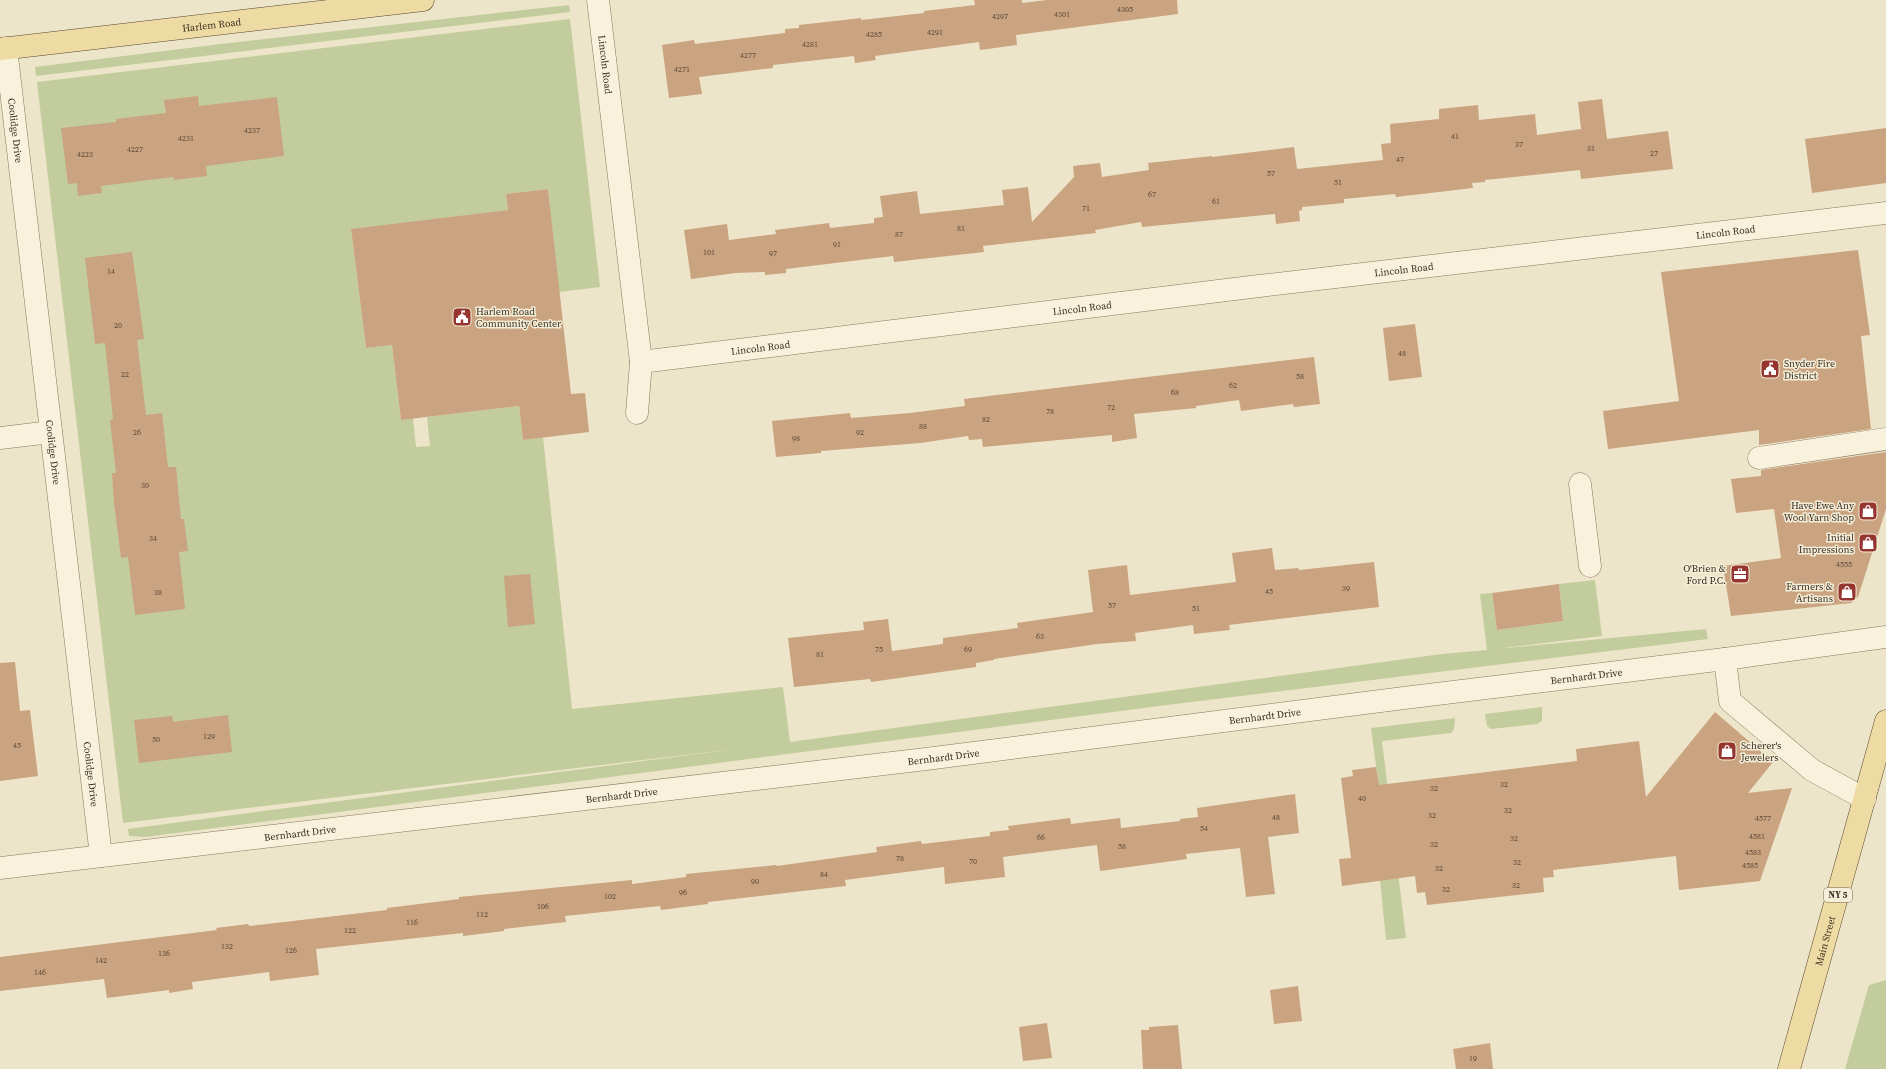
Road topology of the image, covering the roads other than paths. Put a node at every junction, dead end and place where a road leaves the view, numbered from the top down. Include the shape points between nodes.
1 (423, 0) edge
2 (598, 0) edge
3 (3, 49) edge
4 (1886, 212) edge
5 (641, 362) junction
6 (637, 412) dead end
7 (51, 432) junction
8 (0, 438) edge
9 (1886, 439) edge
10 (1759, 458) dead end
11 (1580, 484) dead end
12 (1590, 566) dead end
13 (1886, 637) edge
14 (1725, 659) junction
15 (1886, 721) edge
16 (1883, 745) edge
17 (1865, 799) junction
18 (101, 856) junction
19 (0, 868) edge
20 (1789, 1069) edge

1 - 3 main road, Harlem Road
2 - 5 street, Lincoln Road
3 - 7 street, Coolidge Drive
4 - 5 street, Lincoln Road
5 - 6 street
7 - 8 street
7 - 18 street, Coolidge Drive
9 - 10 street
11 - 12 street
13 - 14 street, Bernhardt Drive
14 - 17 street via 1730,700 1812,770
14 - 18 street, Bernhardt Drive via 919,760
15 - 16 main road, Main Street / NY 5
16 - 17 main road, Main Street / NY 5
17 - 20 main road, Main Street / NY 5
18 - 19 street, Bernhardt Drive

